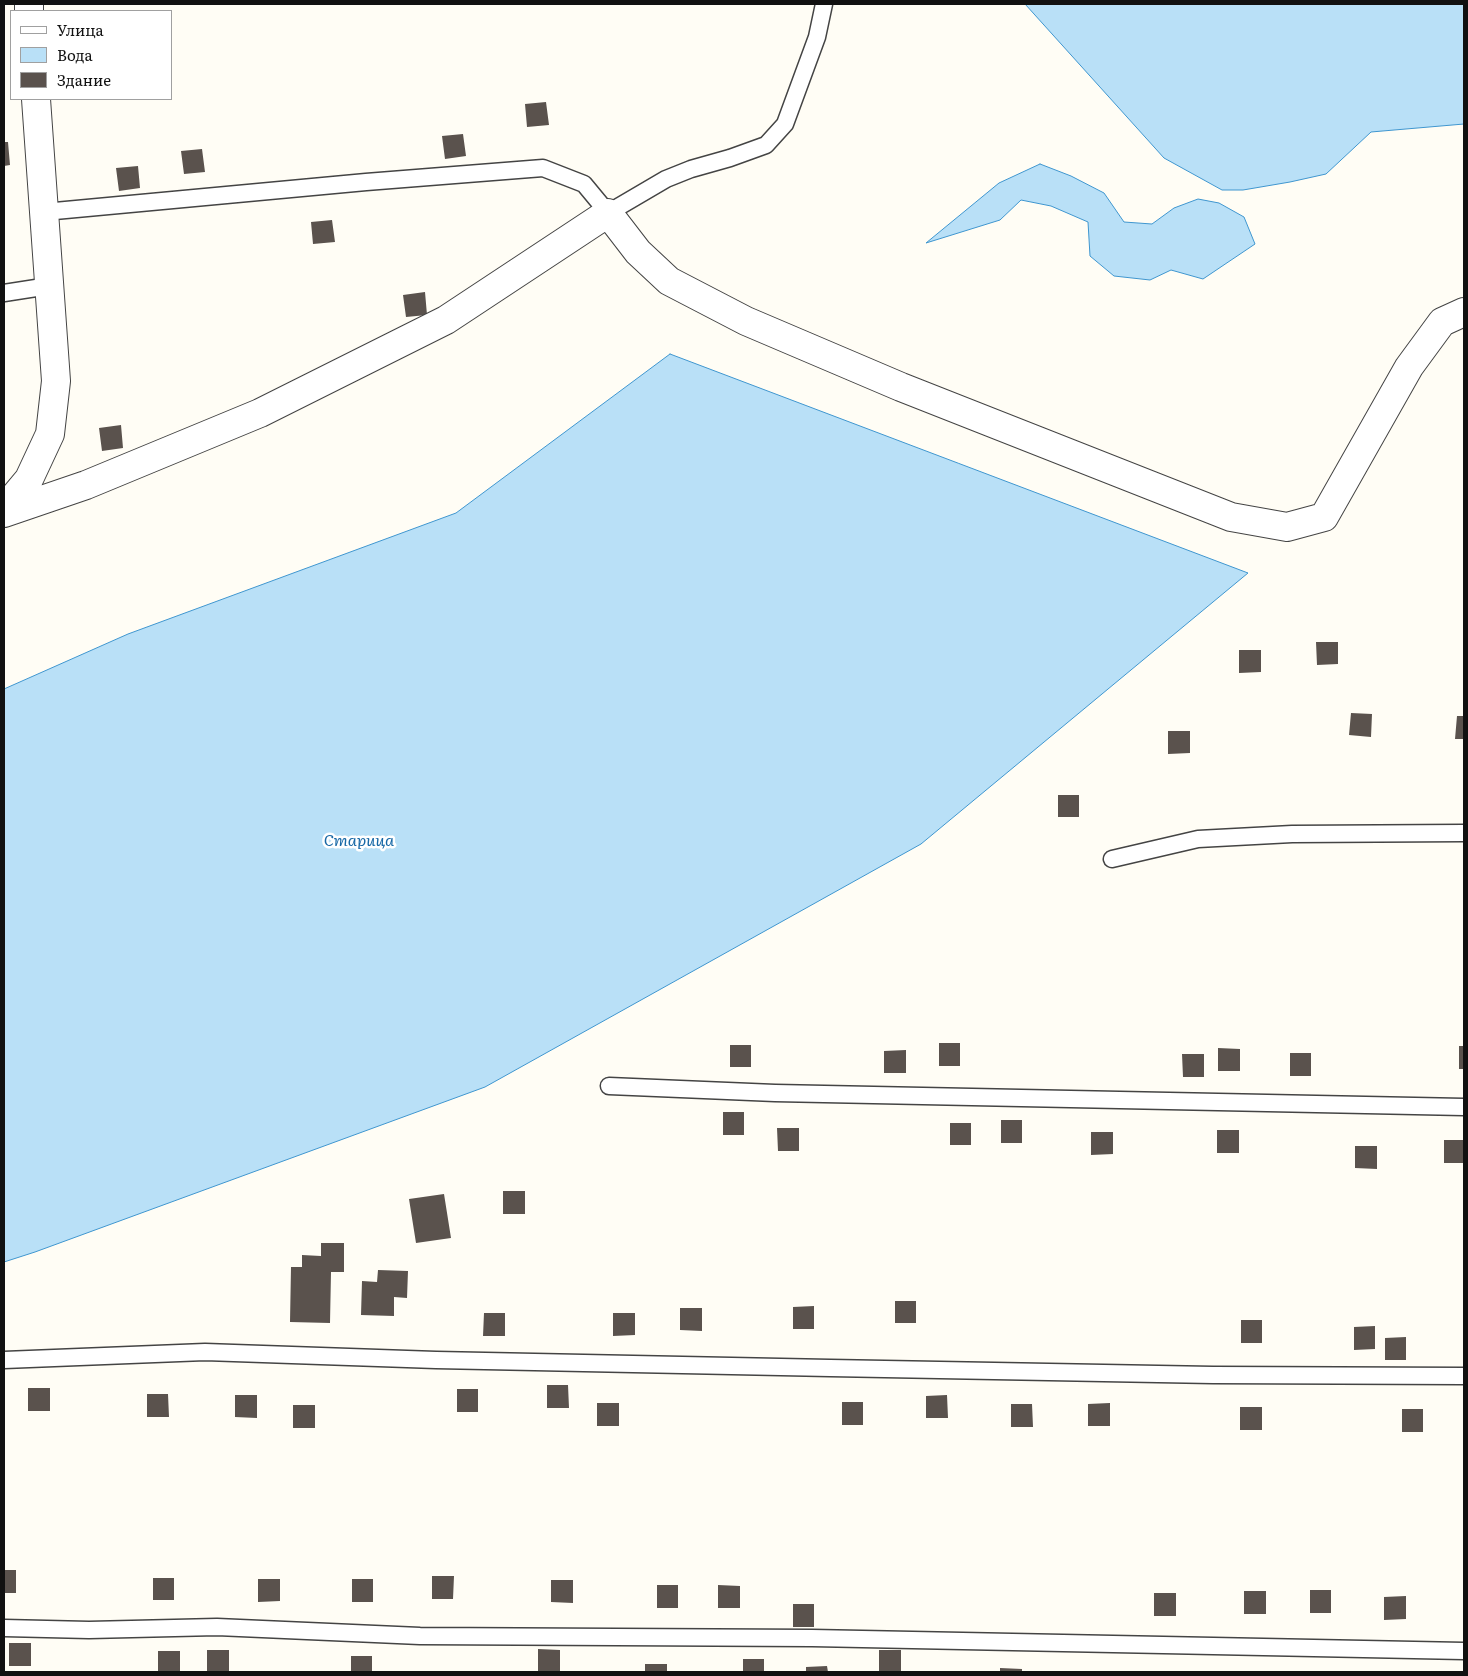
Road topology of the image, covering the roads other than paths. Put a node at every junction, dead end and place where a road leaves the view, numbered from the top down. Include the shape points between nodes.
1 (824, 4) edge
2 (36, 100) edge
3 (44, 212) junction
4 (608, 213) junction
5 (49, 286) junction
6 (4, 293) edge
7 (1464, 312) edge
8 (4, 508) edge
9 (4, 513) edge
10 (1464, 833) edge
11 (1112, 859) dead end
12 (609, 1086) dead end
13 (1464, 1107) edge
14 (4, 1360) edge
15 (1464, 1376) edge
16 (4, 1628) edge
17 (1464, 1651) edge

1 - 4 lane via 817,37 785,124 766,145 691,168
2 - 3 street
3 - 4 lane via 543,168 584,184
3 - 5 street
4 - 7 street via 638,252 670,281 746,321 901,387 1232,517 1287,527 1324,517 1409,367 1442,322
4 - 9 street via 446,320 260,413 86,485
5 - 6 lane
5 - 8 street via 56,381 50,434 29,479
10 - 11 lane via 1198,838
12 - 13 lane via 784,1093
14 - 15 lane via 204,1352 830,1368
16 - 17 lane via 217,1627 420,1636 812,1638

